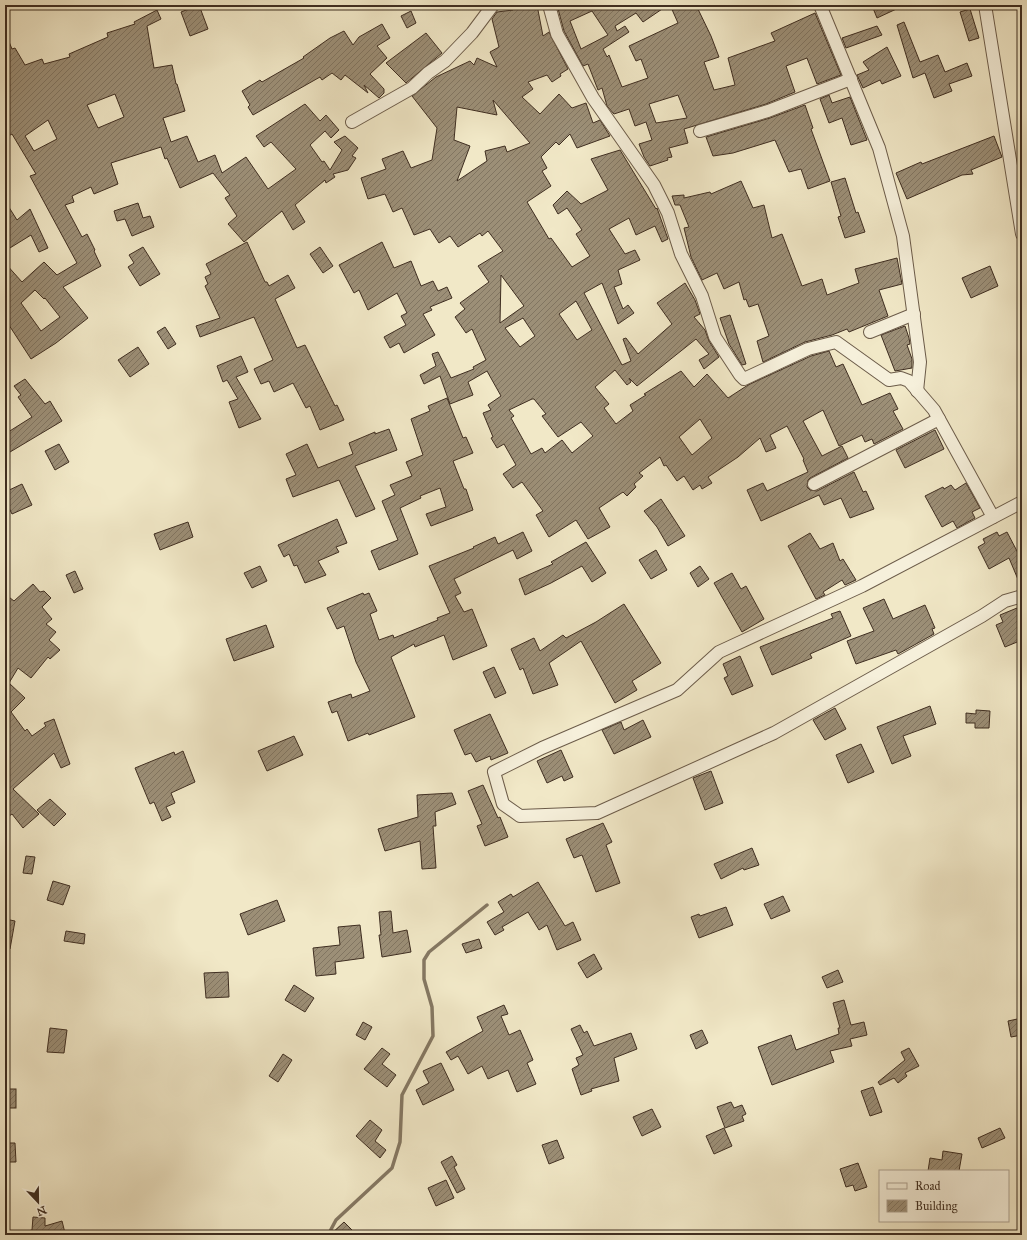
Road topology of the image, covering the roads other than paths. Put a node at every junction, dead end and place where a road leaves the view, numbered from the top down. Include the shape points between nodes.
1 (492, 5) edge
2 (548, 5) edge
3 (820, 5) edge
4 (986, 5) edge
5 (852, 79) junction
6 (352, 122) dead end
7 (700, 131) dead end
8 (1022, 234) edge
9 (914, 314) junction
10 (870, 332) dead end
11 (917, 391) junction
12 (939, 419) junction
13 (814, 484) dead end
14 (1022, 502) edge
15 (993, 517) junction
16 (1022, 596) edge

1 - 6 street via 472,33 445,62 412,88
2 - 11 street via 557,34 593,98 654,185 668,213 681,254 702,296 715,337 740,375 744,379 808,349 836,342 889,380 909,380
3 - 5 street
4 - 8 street
5 - 7 street via 768,111
5 - 9 street via 879,148 903,236
9 - 10 street
9 - 11 street via 920,362
11 - 12 street
12 - 13 street
12 - 15 street
14 - 15 street
15 - 16 street via 862,586 719,652 677,690 542,748 494,772 503,804 520,816 597,812 774,733 1005,601

